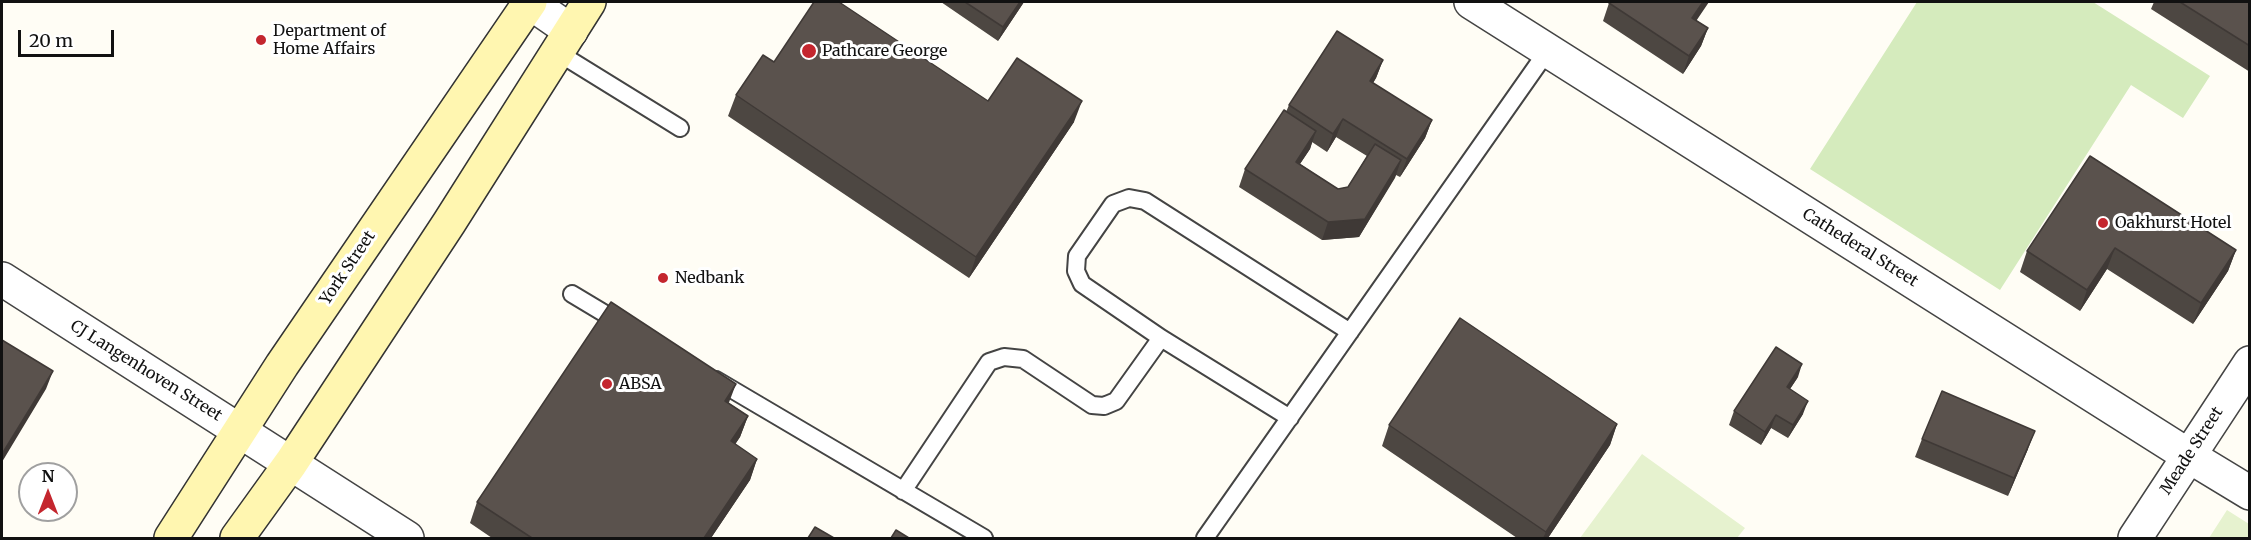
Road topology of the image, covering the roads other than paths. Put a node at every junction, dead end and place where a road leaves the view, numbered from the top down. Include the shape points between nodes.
1 (530, 2) edge
2 (589, 2) edge
3 (1471, 2) edge
4 (564, 42) junction
5 (1548, 50) junction
6 (680, 128) dead end
7 (2, 279) edge
8 (572, 294) dead end
9 (632, 330) edge
10 (1350, 332) junction
11 (1161, 338) junction
12 (2250, 363) edge
13 (702, 372) edge
14 (1290, 418) junction
15 (240, 430) junction
16 (2189, 456) junction
17 (291, 463) junction
18 (903, 491) junction
19 (2250, 493) edge
20 (171, 538) edge
21 (237, 538) edge
22 (407, 538) edge
23 (984, 538) edge
24 (1205, 538) edge
25 (2135, 538) edge

1 - 4 street
1 - 15 main road, York Street
2 - 4 main road
3 - 5 street, Cathederal Street
4 - 6 lane
4 - 17 main road
5 - 10 lane
5 - 16 street, Cathederal Street
7 - 15 street, CJ Langenhoven Street
8 - 9 lane
10 - 11 lane via 1145,201 1129,198 1113,204 1077,256 1076,271 1082,284
10 - 14 lane
11 - 14 lane
11 - 18 lane via 1116,401 1104,406 1092,405 1023,360 1004,357 989,362
12 - 16 street, Meade Street
13 - 18 lane
14 - 24 lane
15 - 17 street, CJ Langenhoven Street
15 - 20 main road, York Street
16 - 19 street, Cathederal Street
16 - 25 street, Meade Street
17 - 21 main road
17 - 22 street, CJ Langenhoven Street
18 - 23 lane

